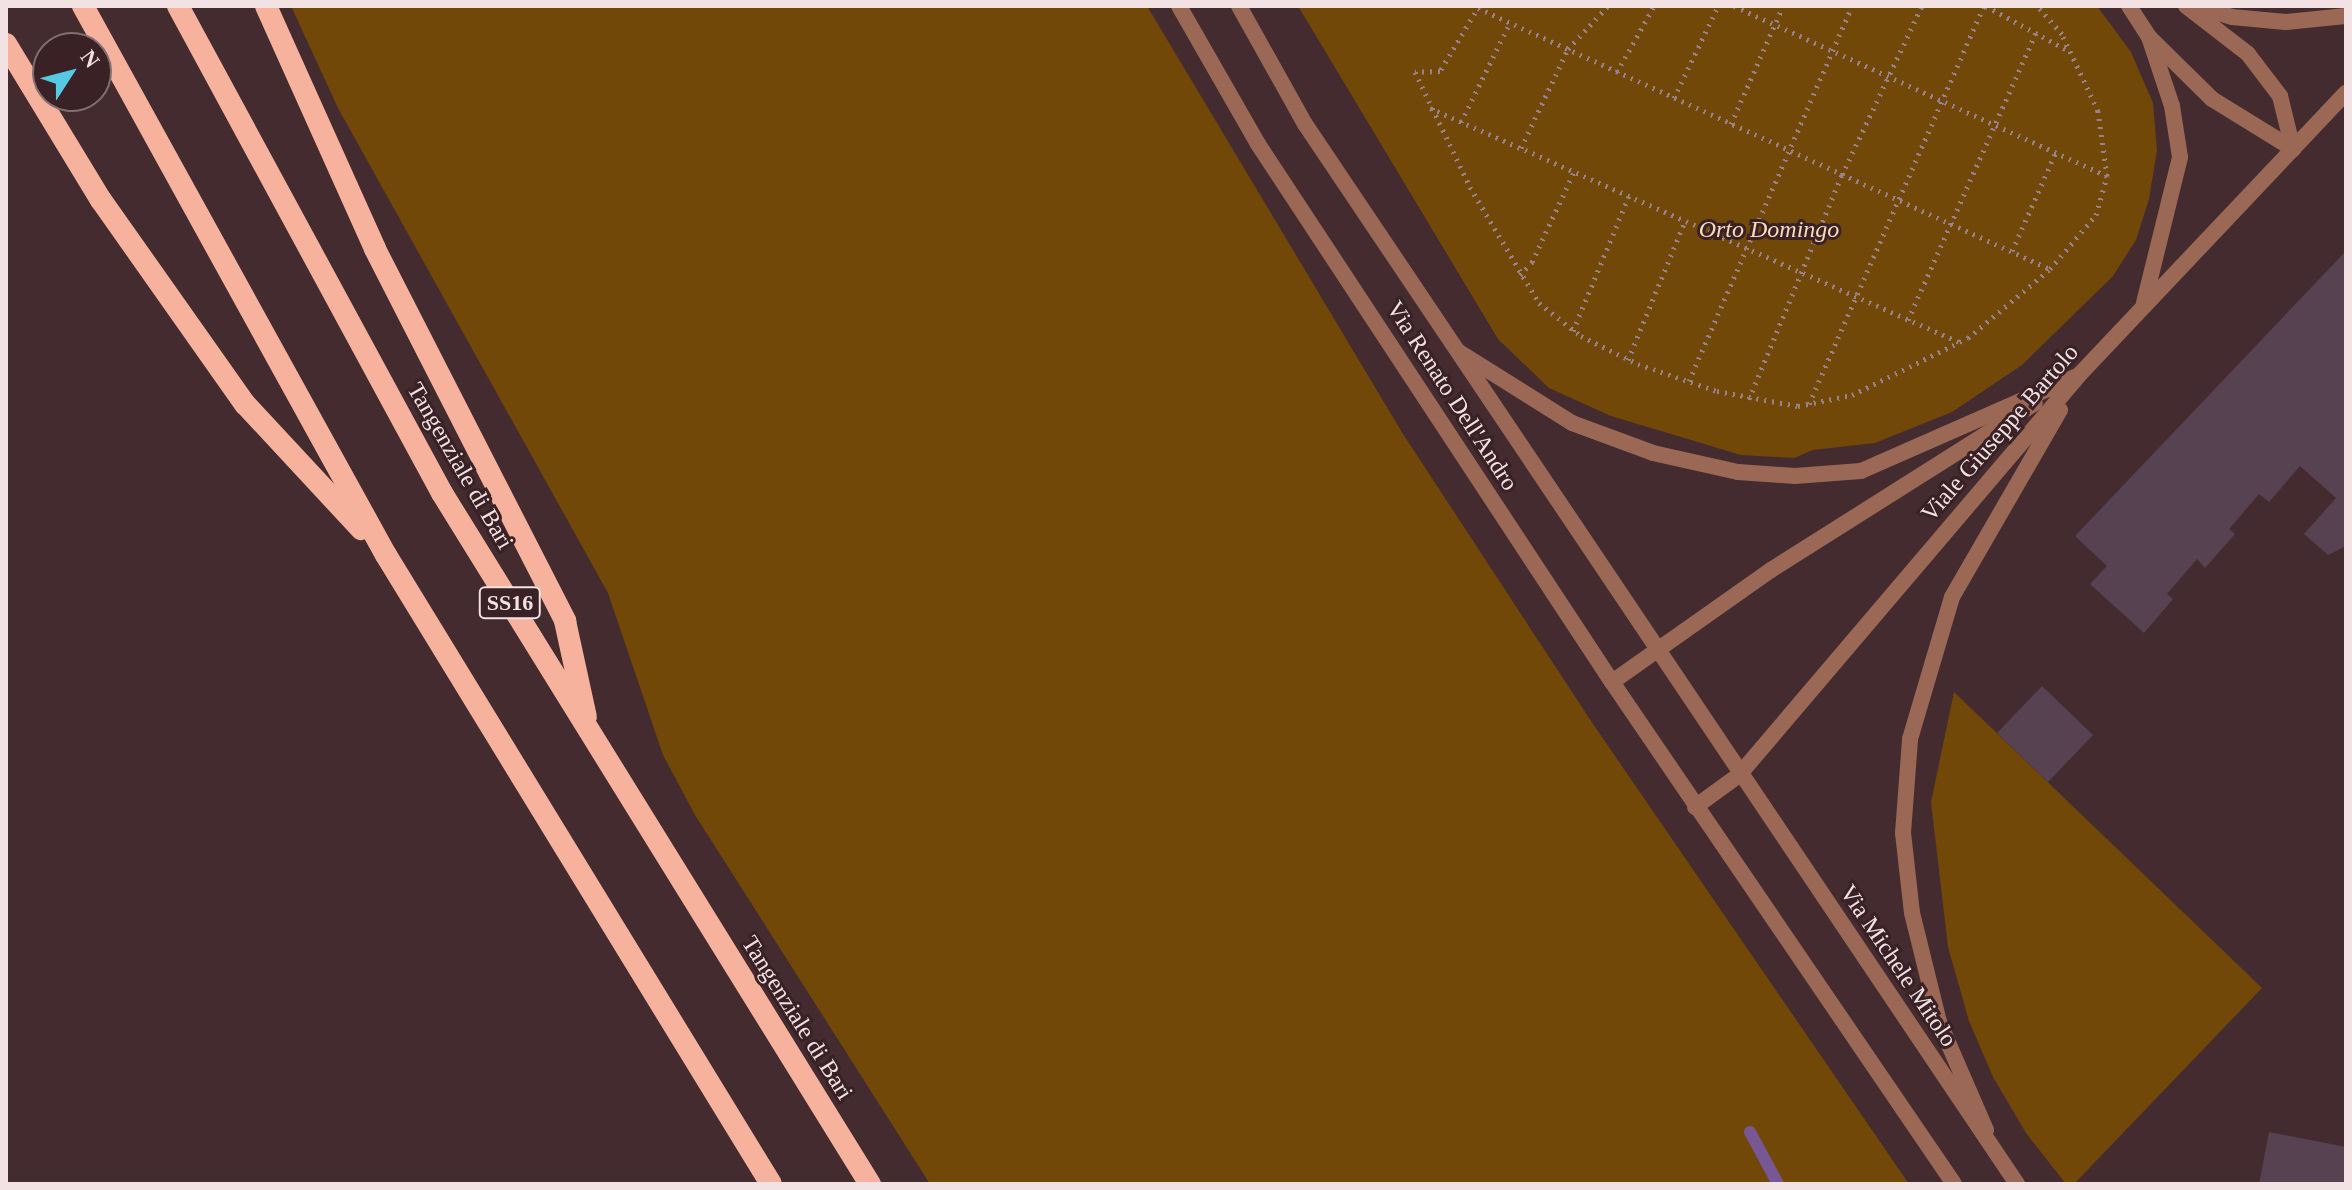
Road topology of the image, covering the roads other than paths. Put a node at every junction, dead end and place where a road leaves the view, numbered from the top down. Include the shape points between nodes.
1 (83, 6) edge
2 (178, 6) edge
3 (266, 6) edge
4 (1179, 6) edge
5 (1239, 6) edge
6 (2129, 6) edge
7 (2186, 6) edge
8 (2194, 6) edge
9 (2346, 16) edge
10 (2149, 37) junction
11 (6, 44) edge
12 (2346, 93) edge
13 (2293, 149) junction
14 (2143, 308) junction
15 (1454, 348) junction
16 (2080, 374) junction
17 (386, 555) junction
18 (1656, 650) junction
19 (1612, 682) junction
20 (590, 734) junction
21 (1739, 775) junction
22 (1695, 807) junction
23 (1996, 1153) junction
24 (771, 1184) edge
25 (870, 1184) edge
26 (1954, 1184) edge
27 (2017, 1184) edge

1 - 17 highway
2 - 20 highway, Tangenziale di Bari / SS16 via 442,493
3 - 20 highway via 375,249 565,621
4 - 19 street, Via Renato Dell'Andro via 1258,144
5 - 15 street, Via Renato Dell'Andro via 1305,124
6 - 10 street
7 - 13 street via 2248,54 2280,96
8 - 9 street via 2286,22
10 - 13 street via 2212,99
10 - 14 street via 2172,106 2180,157
11 - 17 highway via 101,200 245,404
12 - 13 street, Viale Giuseppe Bartolo
13 - 14 street, Viale Giuseppe Bartolo
14 - 16 street, Viale Giuseppe Bartolo
15 - 16 street via 1572,423 1653,453 1738,472 1795,476 1861,471
15 - 18 street, Via Renato Dell'Andro
16 - 18 street via 1771,570
16 - 21 street, Viale Giuseppe Bartolo
16 - 23 street via 1952,597 1910,739 1903,833 1912,913 1939,1022
17 - 24 highway
18 - 19 street
18 - 21 street, Via Renato Dell'Andro
19 - 22 street, Via Renato Dell'Andro
20 - 25 highway, Tangenziale di Bari / SS16
21 - 22 street, Viale Giuseppe Bartolo
21 - 23 street, Via Michele Mitolo
22 - 26 street
23 - 27 street, Via Michele Mitolo

